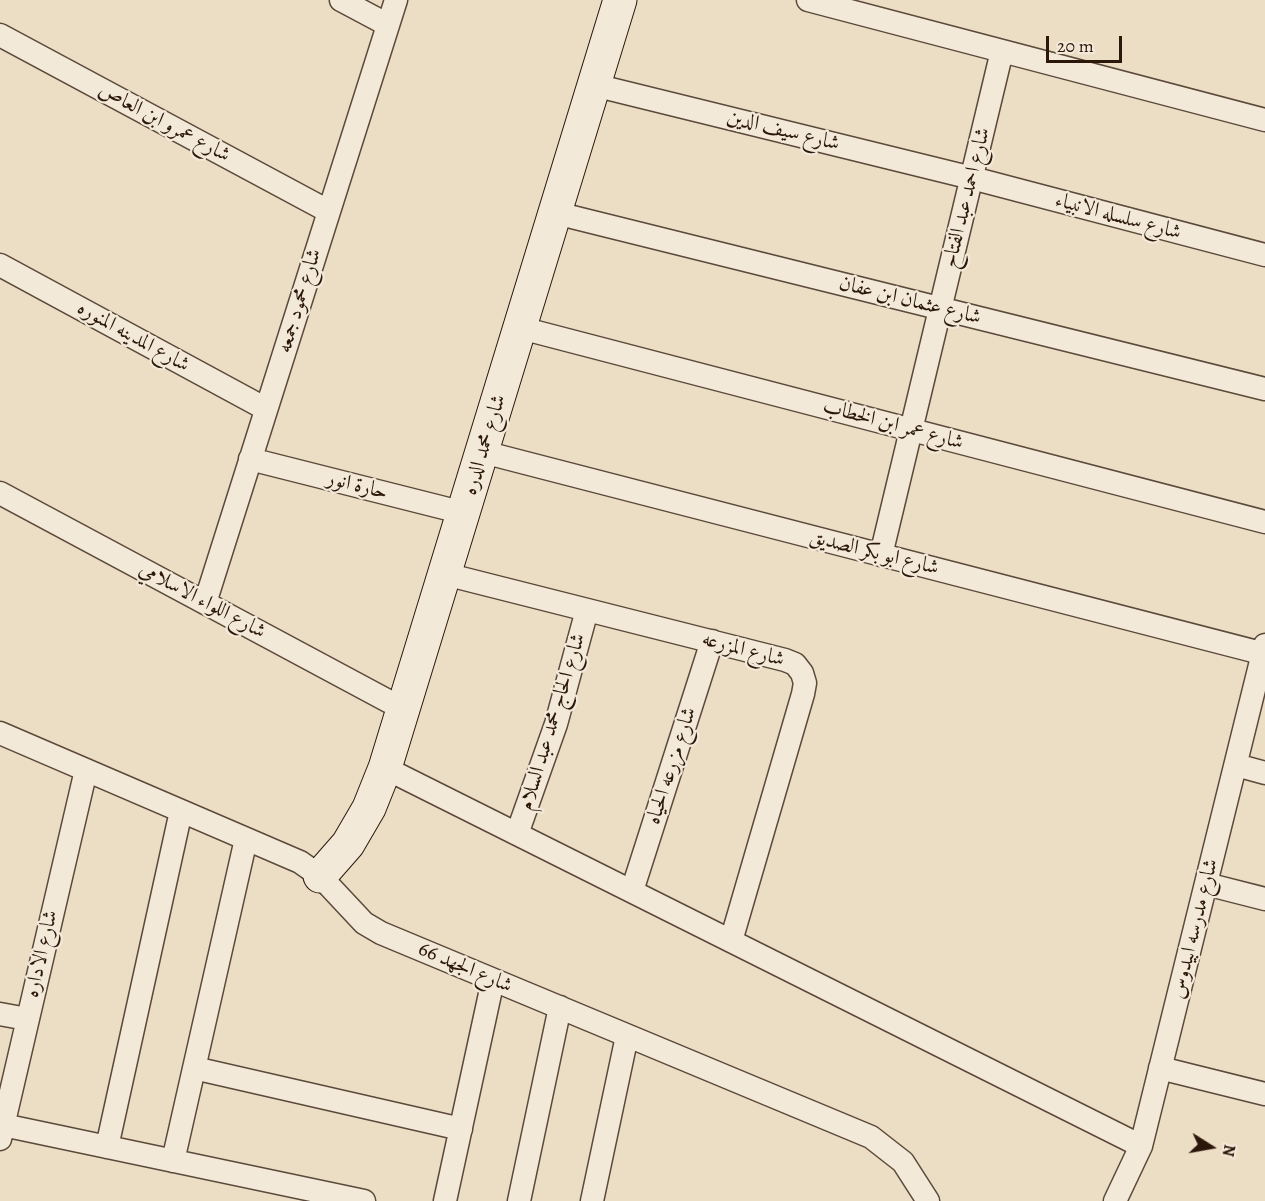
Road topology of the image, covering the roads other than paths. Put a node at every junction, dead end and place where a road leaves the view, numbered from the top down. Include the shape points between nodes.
1 (341, 0) edge
2 (396, 0) edge
3 (620, 0) edge
4 (807, 0) edge
5 (388, 25) junction
6 (0, 35) edge
7 (1002, 51) junction
8 (594, 85) junction
9 (1265, 120) edge
10 (972, 178) junction
11 (328, 211) junction
12 (556, 213) junction
13 (1265, 255) edge
14 (0, 265) edge
15 (940, 308) junction
16 (521, 328) junction
17 (1265, 389) edge
18 (266, 409) junction
19 (911, 430) junction
20 (483, 452) junction
21 (250, 459) junction
22 (0, 493) edge
23 (464, 513) junction
24 (1265, 522) edge
25 (881, 555) junction
26 (445, 574) junction
27 (205, 603) junction
28 (587, 610) junction
29 (712, 641) junction
30 (1264, 651) edge
31 (403, 709) junction
32 (0, 733) edge
33 (1236, 765) junction
34 (386, 768) junction
35 (86, 770) junction
36 (1265, 773) edge
37 (181, 811) junction
38 (517, 834) junction
39 (246, 839) junction
40 (320, 876) junction
41 (1206, 884) junction
42 (632, 891) junction
43 (1265, 899) edge
44 (731, 941) junction
45 (493, 980) junction
46 (560, 1007) junction
47 (0, 1014) edge
48 (27, 1019) junction
49 (627, 1036) junction
50 (194, 1068) junction
51 (1160, 1068) junction
52 (1265, 1094) edge
53 (461, 1129) junction
54 (2, 1132) edge
55 (1141, 1146) junction
56 (107, 1147) junction
57 (173, 1161) junction
58 (349, 1200) edge
59 (445, 1201) edge
60 (519, 1201) edge
61 (592, 1201) edge
62 (928, 1201) edge
63 (1115, 1201) edge

1 - 5 street
2 - 5 street, شارع محمود جمعه
3 - 8 street, شارع محمد الدره
4 - 7 street
5 - 11 street, شارع محمود جمعه
6 - 11 street, شارع عمرو ابن العاص
7 - 9 street
7 - 10 street, شارع احمد عبد الفتاح
8 - 10 street, شارع سيف الدين
8 - 12 street, شارع محمد الدره
10 - 13 street, شارع سلسله الانبياء
10 - 15 street, شارع احمد عبد الفتاح
11 - 18 street, شارع محمود جمعه
12 - 15 street, شارع عثمان ابن عفان
12 - 16 street, شارع محمد الدره
14 - 18 street, شارع المدينه المنوره
15 - 17 street, شارع عثمان ابن عفان
15 - 19 street, شارع احمد عبد الفتاح
16 - 19 street, شارع عمر ابن الخطاب
16 - 20 street, شارع محمد الدره
18 - 21 street, شارع محمود جمعه
19 - 24 street, شارع عمر ابن الخطاب
19 - 25 street, شارع احمد عبد الفتاح
20 - 23 street, شارع محمد الدره
20 - 25 street, شارع ابو بكر الصديق
21 - 23 street, حارة انور
21 - 27 street, شارع محمود جمعه
22 - 27 street, شارع اللواء الاسلامي
23 - 26 street, شارع محمد الدره
25 - 30 street, شارع ابو بكر الصديق
26 - 28 street, شارع المزرعه
26 - 31 street, شارع محمد الدره
27 - 31 street, شارع اللواء الاسلامي
28 - 29 street, شارع المزرعه
28 - 38 street, شارع الحاج محمد عبد السلام via 556,724
29 - 42 street, شارع مزرعه الحياه
29 - 44 street, شارع المزرعه via 795,664 805,683
30 - 33 street, شارع مدرسه ابيدوس
31 - 34 street, شارع محمد الدره
32 - 35 street, شارع الجهد 66
33 - 36 street
33 - 41 street, شارع مدرسه ابيدوس
34 - 38 street
34 - 40 street, شارع محمد الدره via 348,844
35 - 37 street, شارع الجهد 66
35 - 48 street, شارع الاداره
37 - 39 street, شارع الجهد 66
37 - 56 street
38 - 42 street
39 - 40 street, شارع الجهد 66 via 300,862
39 - 50 street
40 - 45 street, شارع الجهد 66 via 350,910 381,933
41 - 43 street
41 - 51 street, شارع مدرسه ابيدوس
42 - 44 street
44 - 55 street
45 - 46 street, شارع الجهد 66
45 - 53 street
46 - 49 street, شارع الجهد 66
46 - 60 street
47 - 48 street
48 - 54 street, شارع الاداره
49 - 61 street
49 - 62 street, شارع الجهد 66 via 871,1137 903,1162
50 - 53 street
50 - 57 street
51 - 52 street
51 - 55 street, شارع مدرسه ابيدوس
53 - 59 street
54 - 56 street
55 - 63 street, شارع مدرسه ابيدوس
56 - 57 street
57 - 58 street

